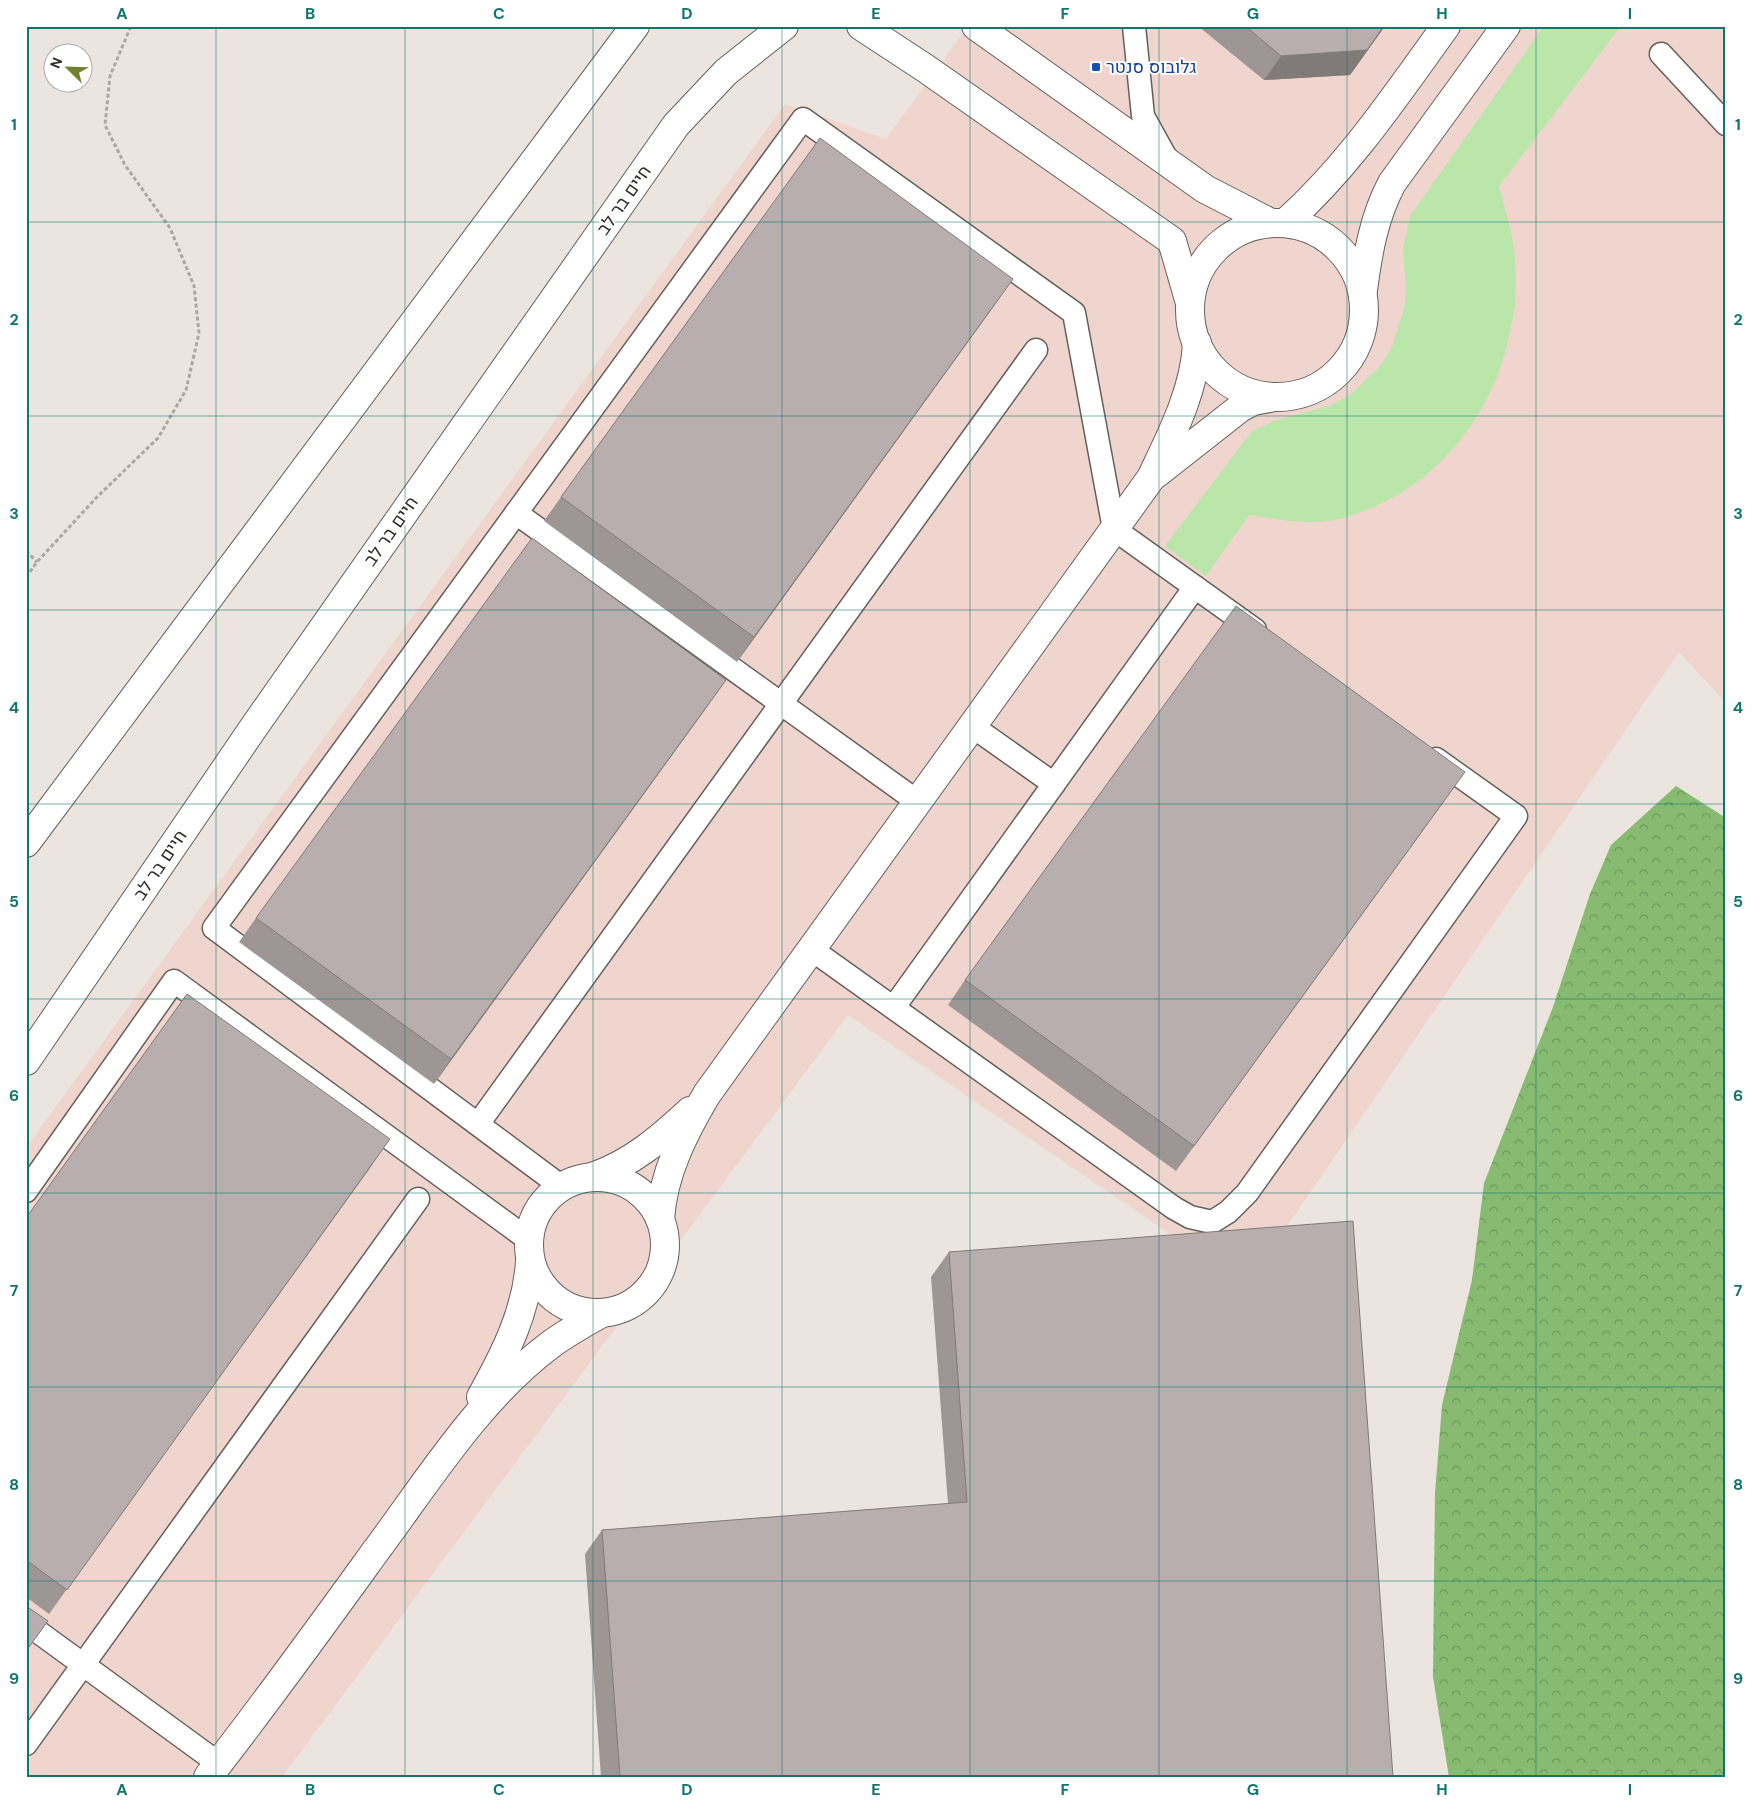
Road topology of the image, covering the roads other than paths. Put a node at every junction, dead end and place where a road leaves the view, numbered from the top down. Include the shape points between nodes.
1 (635, 26) edge
2 (784, 26) edge
3 (861, 26) edge
4 (976, 26) edge
5 (1134, 26) edge
6 (1446, 26) edge
7 (1506, 26) edge
8 (1661, 54) dead end
9 (1726, 124) edge
10 (1170, 164) junction
11 (1278, 223) junction
12 (1363, 290) junction
13 (1190, 303) junction
14 (1196, 343) junction
15 (1036, 350) dead end
16 (1270, 398) junction
17 (1151, 478) junction
18 (516, 512) junction
19 (1114, 529) junction
20 (1195, 587) junction
21 (1276, 644) edge
22 (781, 704) junction
23 (972, 726) junction
24 (1420, 747) edge
25 (1054, 784) junction
26 (918, 802) junction
27 (26, 842) edge
28 (812, 949) junction
29 (894, 1007) junction
30 (26, 1061) edge
31 (707, 1094) junction
32 (478, 1124) junction
33 (592, 1177) junction
34 (562, 1187) junction
35 (26, 1191) edge
36 (418, 1199) dead end
37 (660, 1219) junction
38 (530, 1251) junction
39 (602, 1313) junction
40 (449, 1451) junction
41 (26, 1623) edge
42 (83, 1665) junction
43 (26, 1744) edge
44 (213, 1770) edge

1 - 27 street
2 - 30 street, חיים בר לב via 726,72 676,125 262,716
3 - 13 street via 1172,241
4 - 10 street
5 - 10 lane via 1143,116
6 - 11 street via 1356,150 1313,198
7 - 12 street via 1392,183 1370,239
8 - 9 lane
10 - 11 street via 1205,190
11 - 12 street via 1312,230 1335,244 1352,265
11 - 13 street via 1245,229 1222,243 1197,276
12 - 16 street via 1362,331 1343,368 1328,382 1310,391
13 - 14 street
14 - 16 street via 1210,366 1231,385
14 - 17 street via 1193,372 1183,403
15 - 22 lane
16 - 17 street via 1253,401 1240,408
17 - 19 street
18 - 19 lane via 803,119 1074,313
18 - 22 lane
18 - 32 lane via 214,928
19 - 20 lane
19 - 23 street
20 - 21 lane
20 - 25 lane
22 - 26 lane
22 - 32 lane
23 - 25 lane
23 - 26 street
24 - 29 lane via 1516,816 1247,1193 1228,1212 1212,1222 1190,1217 1174,1208
25 - 29 lane
26 - 28 street
28 - 29 lane
28 - 31 street
31 - 33 street via 644,1150 611,1171
31 - 37 street via 670,1168 662,1195
32 - 34 lane
33 - 34 street
33 - 37 street via 613,1179 633,1188 649,1202
34 - 38 street via 539,1209 530,1229
35 - 38 lane via 174,982
36 - 42 lane
37 - 39 street via 665,1251 654,1282 632,1304
38 - 39 street via 542,1284 560,1303 580,1312
38 - 40 street via 527,1290 512,1336
39 - 40 street via 533,1358 493,1398
40 - 44 street
41 - 42 lane
42 - 43 lane
42 - 44 lane

